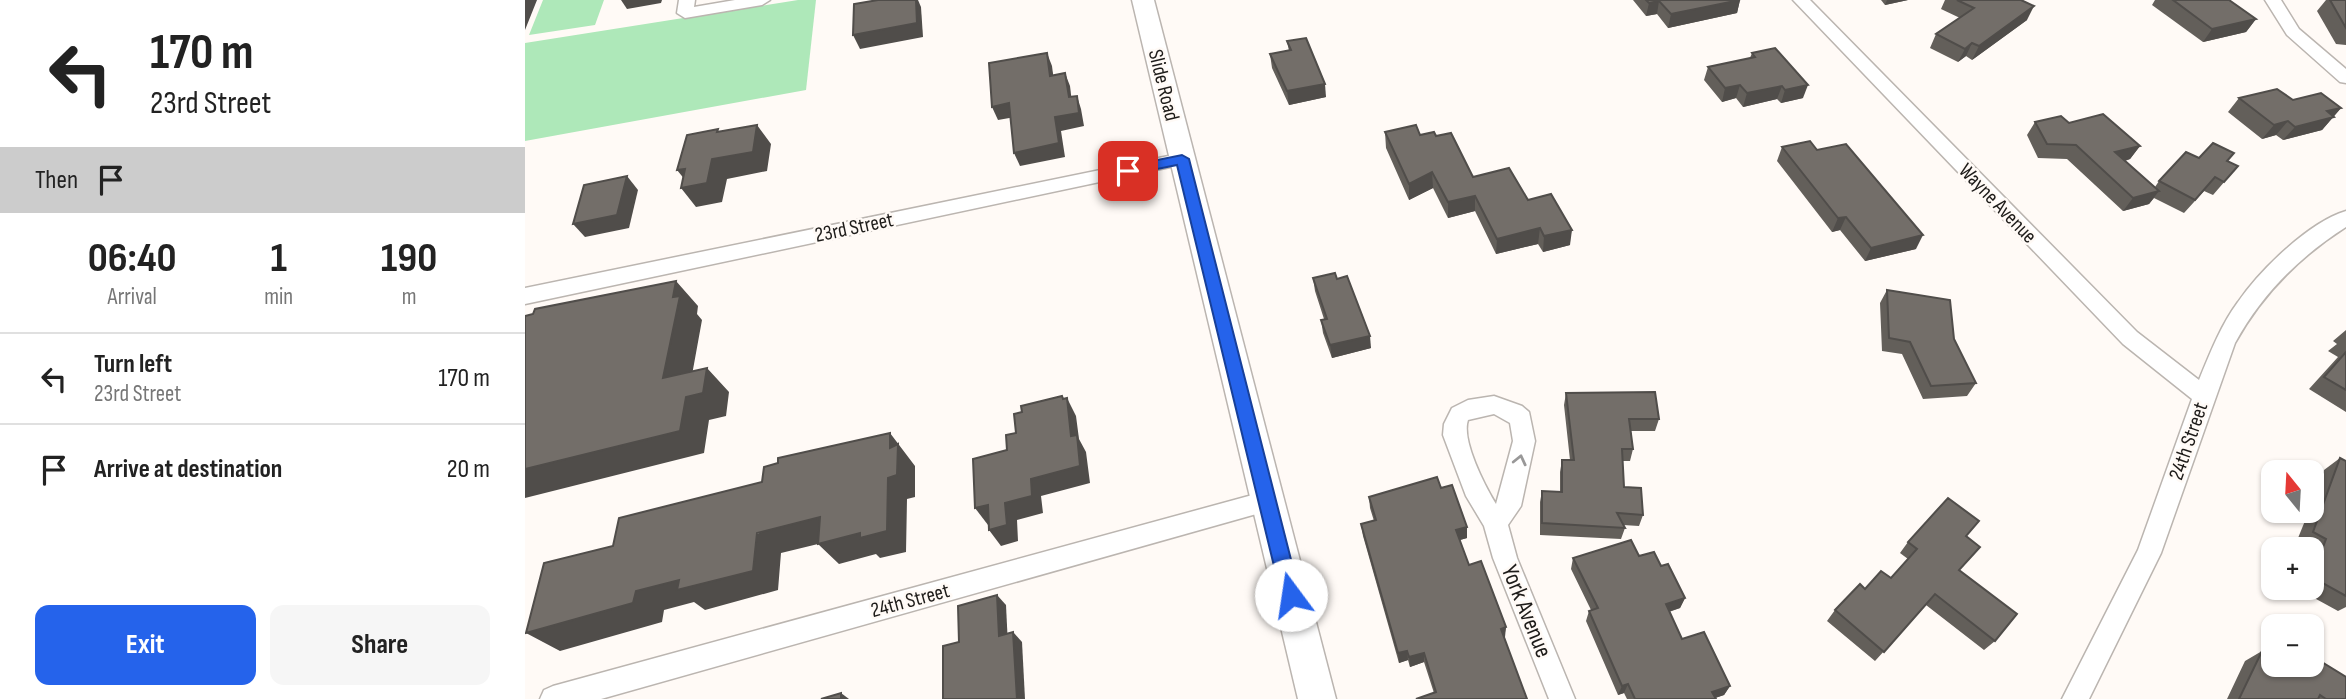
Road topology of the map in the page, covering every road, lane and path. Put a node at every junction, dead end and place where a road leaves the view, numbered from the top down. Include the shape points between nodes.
1 (762, 0) edge
2 (1143, 0) edge
3 (1801, 0) edge
4 (2273, 0) edge
5 (686, 6) edge
6 (2346, 78) edge
7 (1182, 159) junction
8 (2346, 218) edge
9 (525, 296) edge
10 (2204, 396) junction
11 (1267, 501) junction
12 (1495, 522) junction
13 (553, 699) edge
14 (1317, 699) edge
15 (1562, 699) edge
16 (2075, 699) edge

1 - 5 street
2 - 7 main road, Slide Road
3 - 10 street, Wayne Avenue via 2130,338
4 - 6 street via 2293,32
7 - 9 street, 23rd Street
7 - 11 main road, Slide Road
8 - 10 street, 24th Street via 2278,269 2245,307 2225,342
10 - 16 street, 24th Street via 2149,553
11 - 13 street, 24th Street
11 - 14 main road, Slide Road
12 -> 12 street, York Avenue via 1509,506 1524,441 1521,419 1495,405 1468,410 1454,424 1478,496
12 - 15 street, York Avenue

